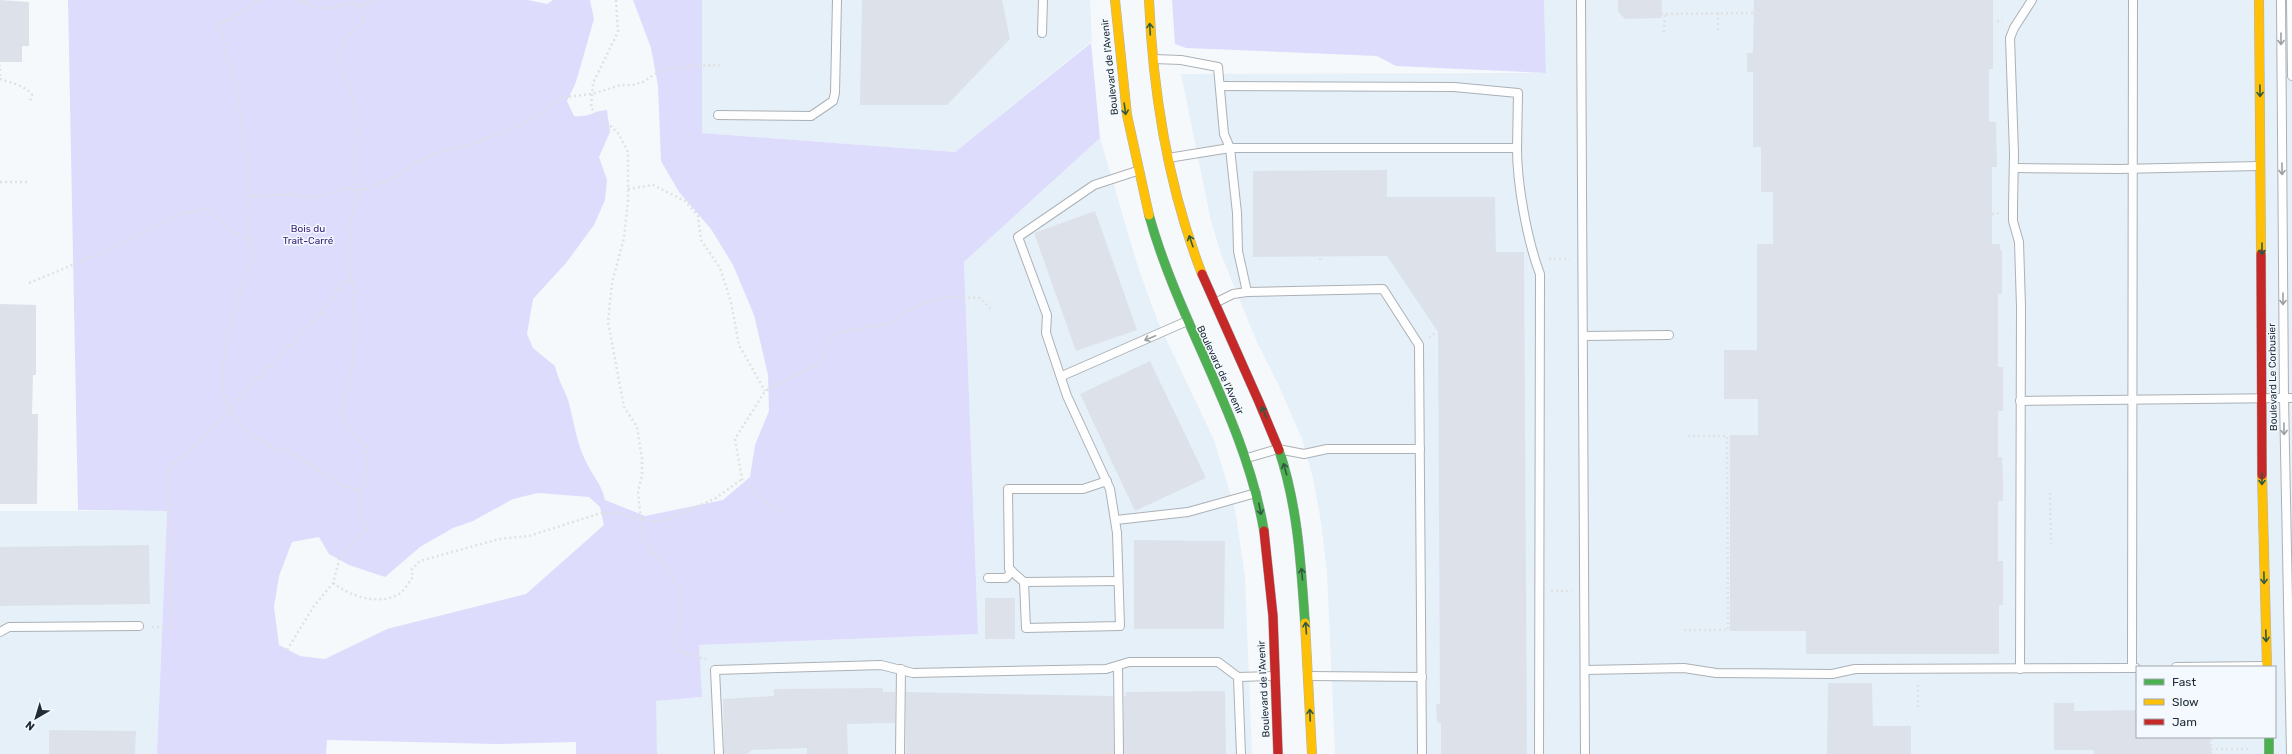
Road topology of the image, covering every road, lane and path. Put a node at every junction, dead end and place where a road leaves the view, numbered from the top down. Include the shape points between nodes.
1 (259, 0) edge
2 (299, 0) edge
3 (377, 0) edge
4 (616, 0) edge
5 (837, 0) edge
6 (1043, 0) edge
7 (1115, 0) edge
8 (1149, 0) edge
9 (1581, 0) edge
10 (2032, 0) edge
11 (2133, 0) edge
12 (2259, 0) edge
13 (2281, 0) edge
14 (2292, 0) edge
15 (362, 5) junction
16 (1718, 13) junction
17 (1754, 13) dead end
18 (1718, 31) dead end
19 (1664, 32) dead end
20 (1042, 33) dead end
21 (1152, 59) junction
22 (0, 65) edge
23 (720, 65) dead end
24 (0, 76) edge
25 (2292, 76) edge
26 (0, 79) edge
27 (1220, 86) junction
28 (592, 94) junction
29 (30, 101) dead end
30 (718, 115) dead end
31 (1230, 148) junction
32 (1517, 148) junction
33 (1168, 158) junction
34 (2261, 166) junction
35 (2014, 168) junction
36 (2133, 169) junction
37 (1137, 171) junction
38 (0, 182) edge
39 (30, 182) dead end
40 (628, 189) junction
41 (359, 191) junction
42 (249, 197) junction
43 (2000, 213) dead end
44 (1992, 214) dead end
45 (249, 238) junction
46 (1321, 256) dead end
47 (1582, 259) junction
48 (1320, 260) dead end
49 (1535, 260) junction
50 (350, 275) junction
51 (29, 283) dead end
52 (1247, 292) junction
53 (1214, 303) junction
54 (993, 311) dead end
55 (1186, 322) junction
56 (1669, 335) dead end
57 (1583, 336) junction
58 (1062, 376) junction
59 (765, 391) junction
60 (2262, 398) junction
61 (2288, 398) edge
62 (2132, 399) junction
63 (2020, 401) junction
64 (231, 410) junction
65 (1686, 436) dead end
66 (1278, 449) junction
67 (1420, 449) junction
68 (1246, 458) junction
69 (742, 479) junction
70 (1107, 481) junction
71 (360, 491) junction
72 (1257, 493) junction
73 (2050, 493) dead end
74 (781, 511) dead end
75 (639, 519) junction
76 (1116, 520) junction
77 (2051, 544) dead end
78 (1012, 571) junction
79 (988, 578) dead end
80 (1118, 581) junction
81 (1024, 582) junction
82 (333, 583) junction
83 (1540, 590) junction
84 (1584, 592) junction
85 (139, 626) joint
86 (0, 630) edge
87 (1684, 630) dead end
88 (287, 650) dead end
89 (1118, 666) junction
90 (2267, 666) edge
91 (2135, 668) edge
92 (901, 669) junction
93 (1918, 669) junction
94 (2020, 669) junction
95 (715, 670) junction
96 (1585, 670) junction
97 (1238, 676) junction
98 (1275, 676) junction
99 (1309, 676) junction
100 (1422, 677) junction
101 (1918, 707) dead end
102 (2269, 738) edge
103 (2211, 739) dead end
104 (2211, 749) junction
105 (2255, 749) dead end
106 (719, 754) edge
107 (900, 754) edge
108 (1119, 754) edge
109 (1241, 754) edge
110 (1278, 754) edge
111 (1312, 754) edge
112 (1422, 754) edge
113 (1540, 754) edge
114 (1585, 754) edge
115 (2211, 754) edge
116 (2269, 754) edge
117 (2291, 754) edge

1 - 42 path via 232,19 217,24 225,45 243,124 250,176
2 - 15 path via 320,9
3 - 15 path
4 - 28 path via 618,32 593,83
5 - 30 lane via 834,101 808,116
6 - 20 lane
7 -> 37 street, Boulevard de l'Avenir via 1124,108
21 -> 8 street
9 - 47 lane
10 - 35 lane via 2010,38
11 - 36 lane
12 -> 34 street, Boulevard Le Corbusier
13 -> 61 lane, Boulevard Le Corbusier
14 - 25 lane
15 - 41 path via 363,23 344,38 338,61 356,108 356,173
16 - 17 path
16 - 18 path
16 - 19 path via 1663,14
21 - 27 lane via 1181,60 1218,67
21 - 33 street
22 - 24 path
23 - 28 path via 661,70 643,82 620,85
26 - 29 path via 29,90 32,95
27 - 31 lane via 1224,134
27 - 32 lane via 1454,87 1518,93
28 - 40 path via 591,108 618,132 628,152
28 - 41 path via 564,97 519,126 470,145 439,152 415,163 393,179
31 - 32 lane
31 - 33 lane
31 - 52 lane via 1237,212 1238,251
32 - 49 lane via 1518,180
53 -> 33 street via 1189,235
34 - 36 lane
34 -> 60 street, Boulevard Le Corbusier
35 - 36 lane
35 - 63 lane via 2013,221 2018,234 2020,256
36 - 62 lane
37 - 55 street, Boulevard de l'Avenir via 1155,239
37 - 58 lane via 1094,185 1018,237 1047,315 1046,333
38 - 39 path
40 - 59 path via 653,185 685,201 698,216 701,240 720,268 739,345
40 - 75 path via 624,238 612,283 608,322 624,407 637,427 642,476 638,491
41 - 42 path via 346,188 314,198 290,194
41 - 50 path via 346,254
42 - 45 path
43 - 44 path
45 - 51 path via 232,232 207,209 179,214 111,249
45 - 64 path via 253,256 229,335 221,382
46 - 48 path
47 - 49 path
47 - 57 lane
49 - 83 lane via 1540,274
50 - 64 path via 324,311 245,391
50 - 71 path via 356,335 351,374 341,413 347,426 365,446 366,476
52 - 53 lane via 1233,294
52 - 67 lane via 1383,289 1419,345
66 -> 53 street via 1253,386
54 - 59 path via 980,298 947,297 918,306 892,323 836,333 828,339 825,354 816,365
55 -> 58 lane
55 - 68 street, Boulevard de l'Avenir
56 - 57 lane
57 - 84 lane
58 - 70 lane via 1068,396
59 - 69 path via 735,439
60 - 61 lane
60 - 62 lane
60 -> 90 street, Boulevard Le Corbusier
61 -> 117 lane, Boulevard Le Corbusier
62 - 63 lane
62 - 91 lane
63 - 94 lane
64 - 71 path via 249,433 262,442 279,450 289,451 342,486
64 - 85 path via 181,455 168,472 173,623 168,629
65 - 87 path via 1727,436 1728,630
66 - 67 lane via 1304,454 1327,449
66 - 68 lane
99 -> 66 street via 1298,535 1288,481
67 - 100 lane
68 - 72 street, Boulevard de l'Avenir
69 - 74 path via 760,500
69 - 75 path via 716,498 669,519 654,522
70 - 76 lane
70 - 78 lane via 1083,489 1008,489 1008,569
71 - 82 path via 362,521 366,529 340,557
72 - 76 lane via 1188,512
72 -> 98 street, Boulevard de l'Avenir via 1265,537
73 - 77 path
75 - 82 path via 620,513 601,513 529,536 499,539 420,562 411,570 413,577 400,594 392,597 358,597
75 - 95 path via 653,553 666,565 678,586 681,604 676,644 678,651 708,659
76 - 80 lane
78 - 79 lane via 1006,578
78 - 81 lane
80 - 81 lane
80 - 81 lane via 1120,626 1026,628
82 - 88 path via 314,606
83 - 84 path
83 - 113 lane
84 - 96 lane
85 - 86 lane via 10,626
89 - 92 lane via 1090,670 913,673
89 - 97 lane via 1129,662 1218,662
89 - 108 lane
91 - 94 lane
92 - 95 lane via 881,665
92 - 107 lane
93 - 94 lane
93 - 96 lane via 1855,669 1832,674 1716,673 1684,668
93 - 101 path
95 - 106 lane
96 - 114 lane
97 - 98 lane
97 - 109 lane
98 - 110 street, Boulevard de l'Avenir
99 - 100 lane
111 -> 99 street
100 - 112 lane
102 - 116 street
103 - 104 path
104 - 105 path
104 - 115 path

